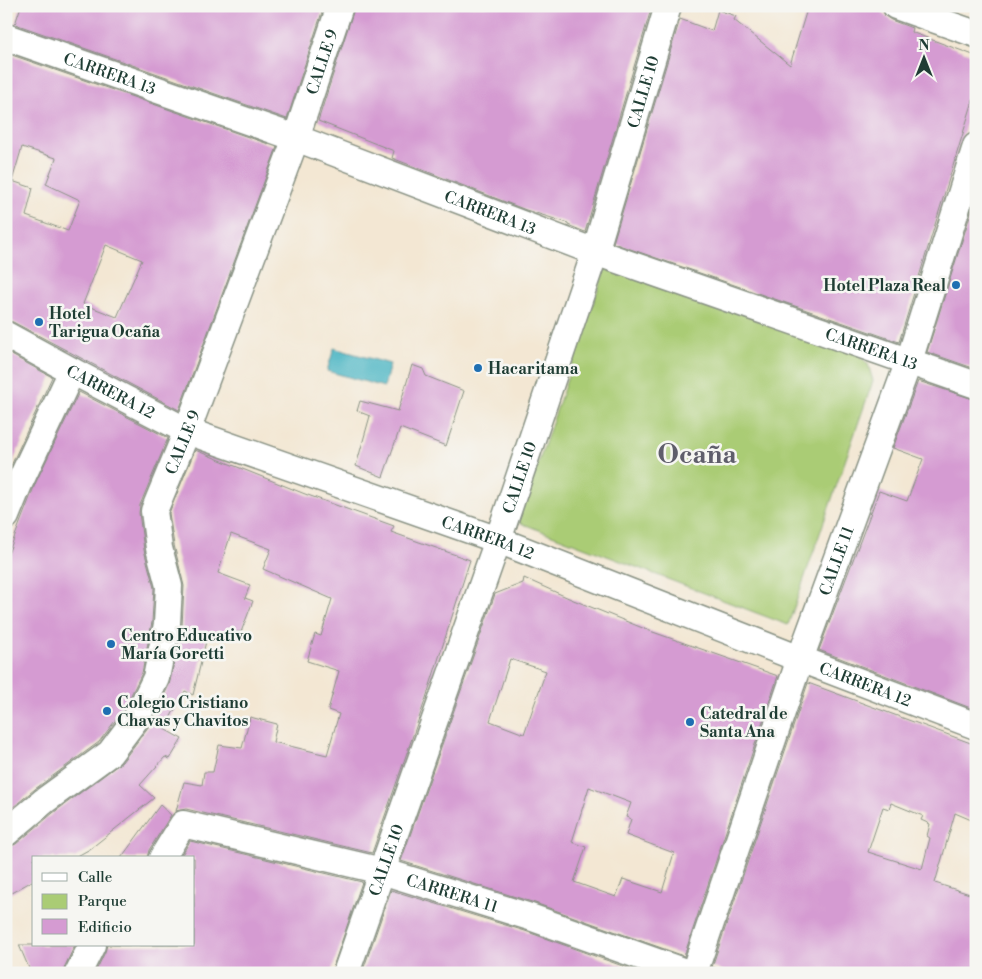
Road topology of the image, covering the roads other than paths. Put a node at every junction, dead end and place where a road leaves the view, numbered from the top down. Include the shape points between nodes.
1 (340, 6) edge
2 (668, 6) edge
3 (896, 6) edge
4 (976, 34) edge
5 (6, 37) edge
6 (296, 138) junction
7 (976, 146) edge
8 (595, 252) junction
9 (6, 335) edge
10 (908, 361) junction
11 (72, 371) junction
12 (976, 384) edge
13 (187, 431) junction
14 (12, 482) edge
15 (6, 516) edge
16 (498, 540) junction
17 (800, 659) junction
18 (976, 726) edge
19 (6, 833) edge
20 (163, 856) edge
21 (382, 871) junction
22 (92, 946) edge
23 (78, 973) edge
24 (346, 973) edge
25 (688, 973) edge
26 (694, 973) edge

1 - 6 street, CALLE 9
2 - 8 street, CALLE 10
3 - 4 street
5 - 6 street, CARRERA 13
6 - 8 street, CARRERA 13
6 - 13 street, CALLE 9
7 - 10 street, CALLE 11
8 - 10 street, CARRERA 13
8 - 16 street, CALLE 10
9 - 11 street, CARRERA 12
10 - 12 street, CARRERA 13
10 - 17 street, CALLE 11
11 - 13 street, CARRERA 12
11 - 14 street
13 - 16 street, CARRERA 12
13 - 19 street, CALLE 9 via 154,511 168,586 166,624 156,678 137,716 110,753
14 - 15 street
16 - 17 street, CARRERA 12
16 - 21 street, CALLE 10
17 - 18 street, CARRERA 12
17 - 26 street, CALLE 11
20 - 21 street, CARRERA 11 via 182,824
21 - 24 street, CALLE 10
21 - 25 street, CARRERA 11 via 530,917
22 - 23 street

